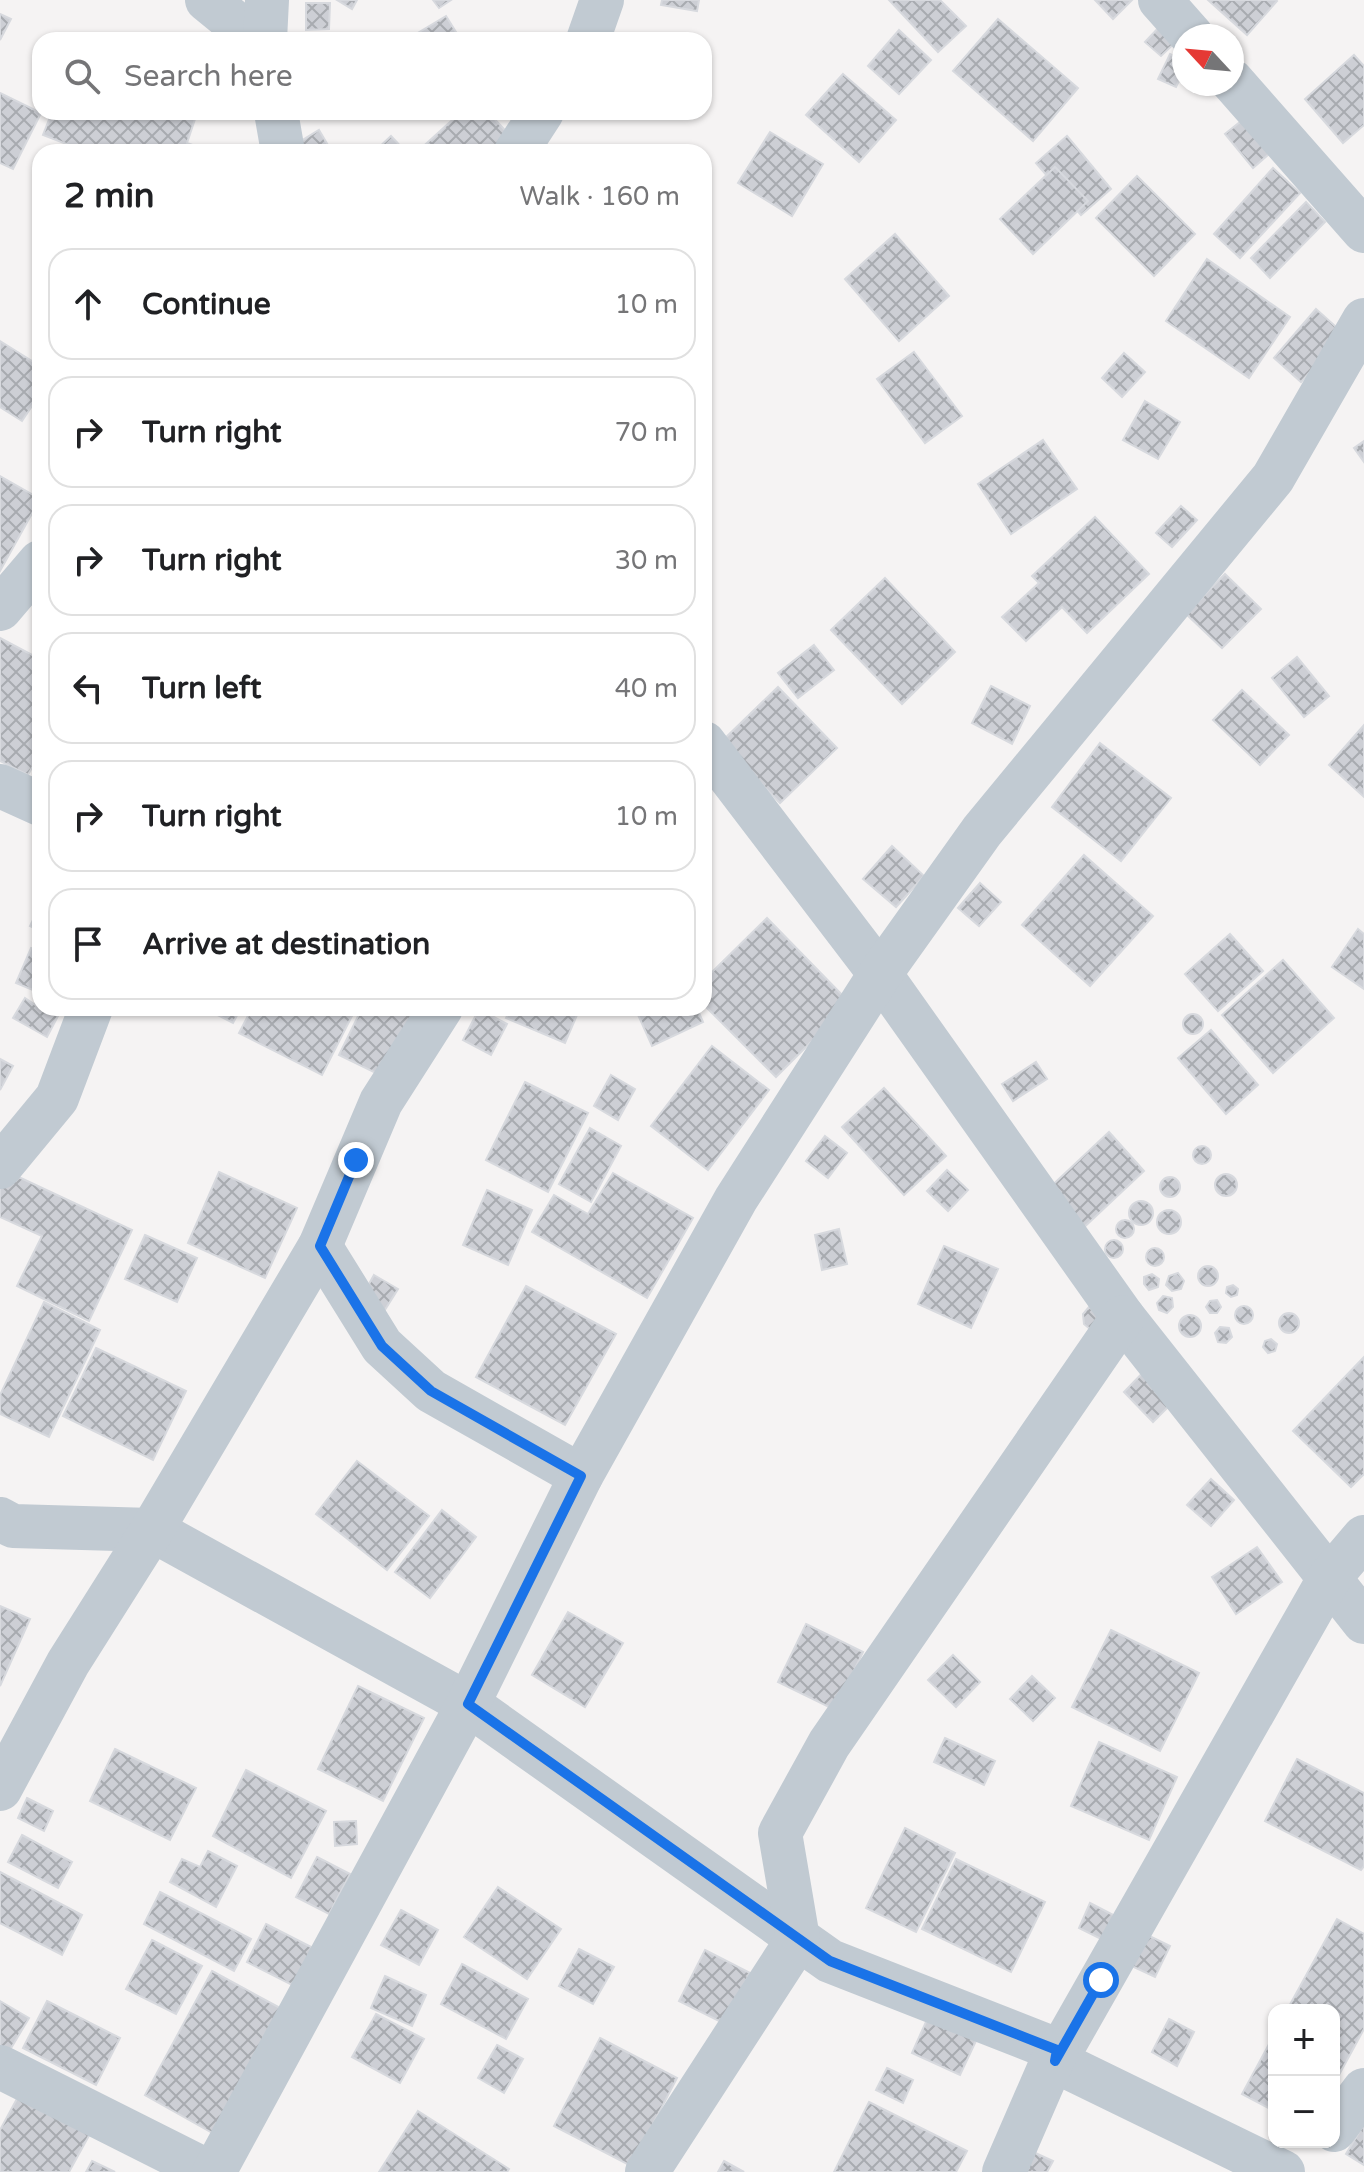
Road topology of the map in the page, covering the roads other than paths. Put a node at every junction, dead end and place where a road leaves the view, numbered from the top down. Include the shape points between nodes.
1 (207, 0) edge
2 (267, 0) edge
3 (602, 0) edge
4 (1160, 0) edge
5 (1181, 24) edge
6 (246, 32) edge
7 (265, 32) edge
8 (591, 32) edge
9 (1244, 95) edge
10 (277, 120) edge
11 (537, 120) edge
12 (282, 144) edge
13 (521, 144) edge
14 (1364, 231) edge
15 (1364, 320) edge
16 (32, 571) edge
17 (0, 609) edge
18 (712, 754) edge
19 (0, 786) edge
20 (32, 800) edge
21 (880, 974) junction
22 (88, 1016) edge
23 (436, 1016) edge
24 (0, 1167) edge
25 (320, 1246) junction
26 (1123, 1317) junction
27 (581, 1476) junction
28 (0, 1519) edge
29 (152, 1530) junction
30 (1364, 1537) edge
31 (1330, 1577) junction
32 (1364, 1622) edge
33 (468, 1704) junction
34 (0, 1789) edge
35 (798, 1939) junction
36 (1056, 2056) junction
37 (0, 2067) edge
38 (1364, 2090) edge
39 (1340, 2122) edge
40 (1320, 2148) edge
41 (211, 2172) edge
42 (647, 2172) edge
43 (1004, 2172) edge
44 (1283, 2172) edge
45 (1302, 2172) edge

1 - 6 street
2 - 7 street
3 - 8 street
4 - 5 street
9 - 14 street
10 - 12 street
11 - 13 street
15 - 21 street via 1273,478 982,831
16 - 17 street
18 - 21 street
19 - 20 street
21 - 26 street
21 - 27 street via 736,1199
22 - 24 street via 57,1098
23 - 25 street via 381,1102
25 - 27 street via 382,1346 431,1391
25 - 29 street
26 - 31 street
26 - 35 street via 829,1744 780,1833
27 - 33 street
28 - 29 street via 13,1526
29 - 33 street
29 - 34 street via 68,1663
30 - 31 street
31 - 32 street
31 - 36 street
33 - 35 street
33 - 41 street
35 - 36 street via 830,1961
35 - 42 street
36 - 43 street
36 - 44 street
37 - 41 street
38 - 39 street
40 - 45 street

